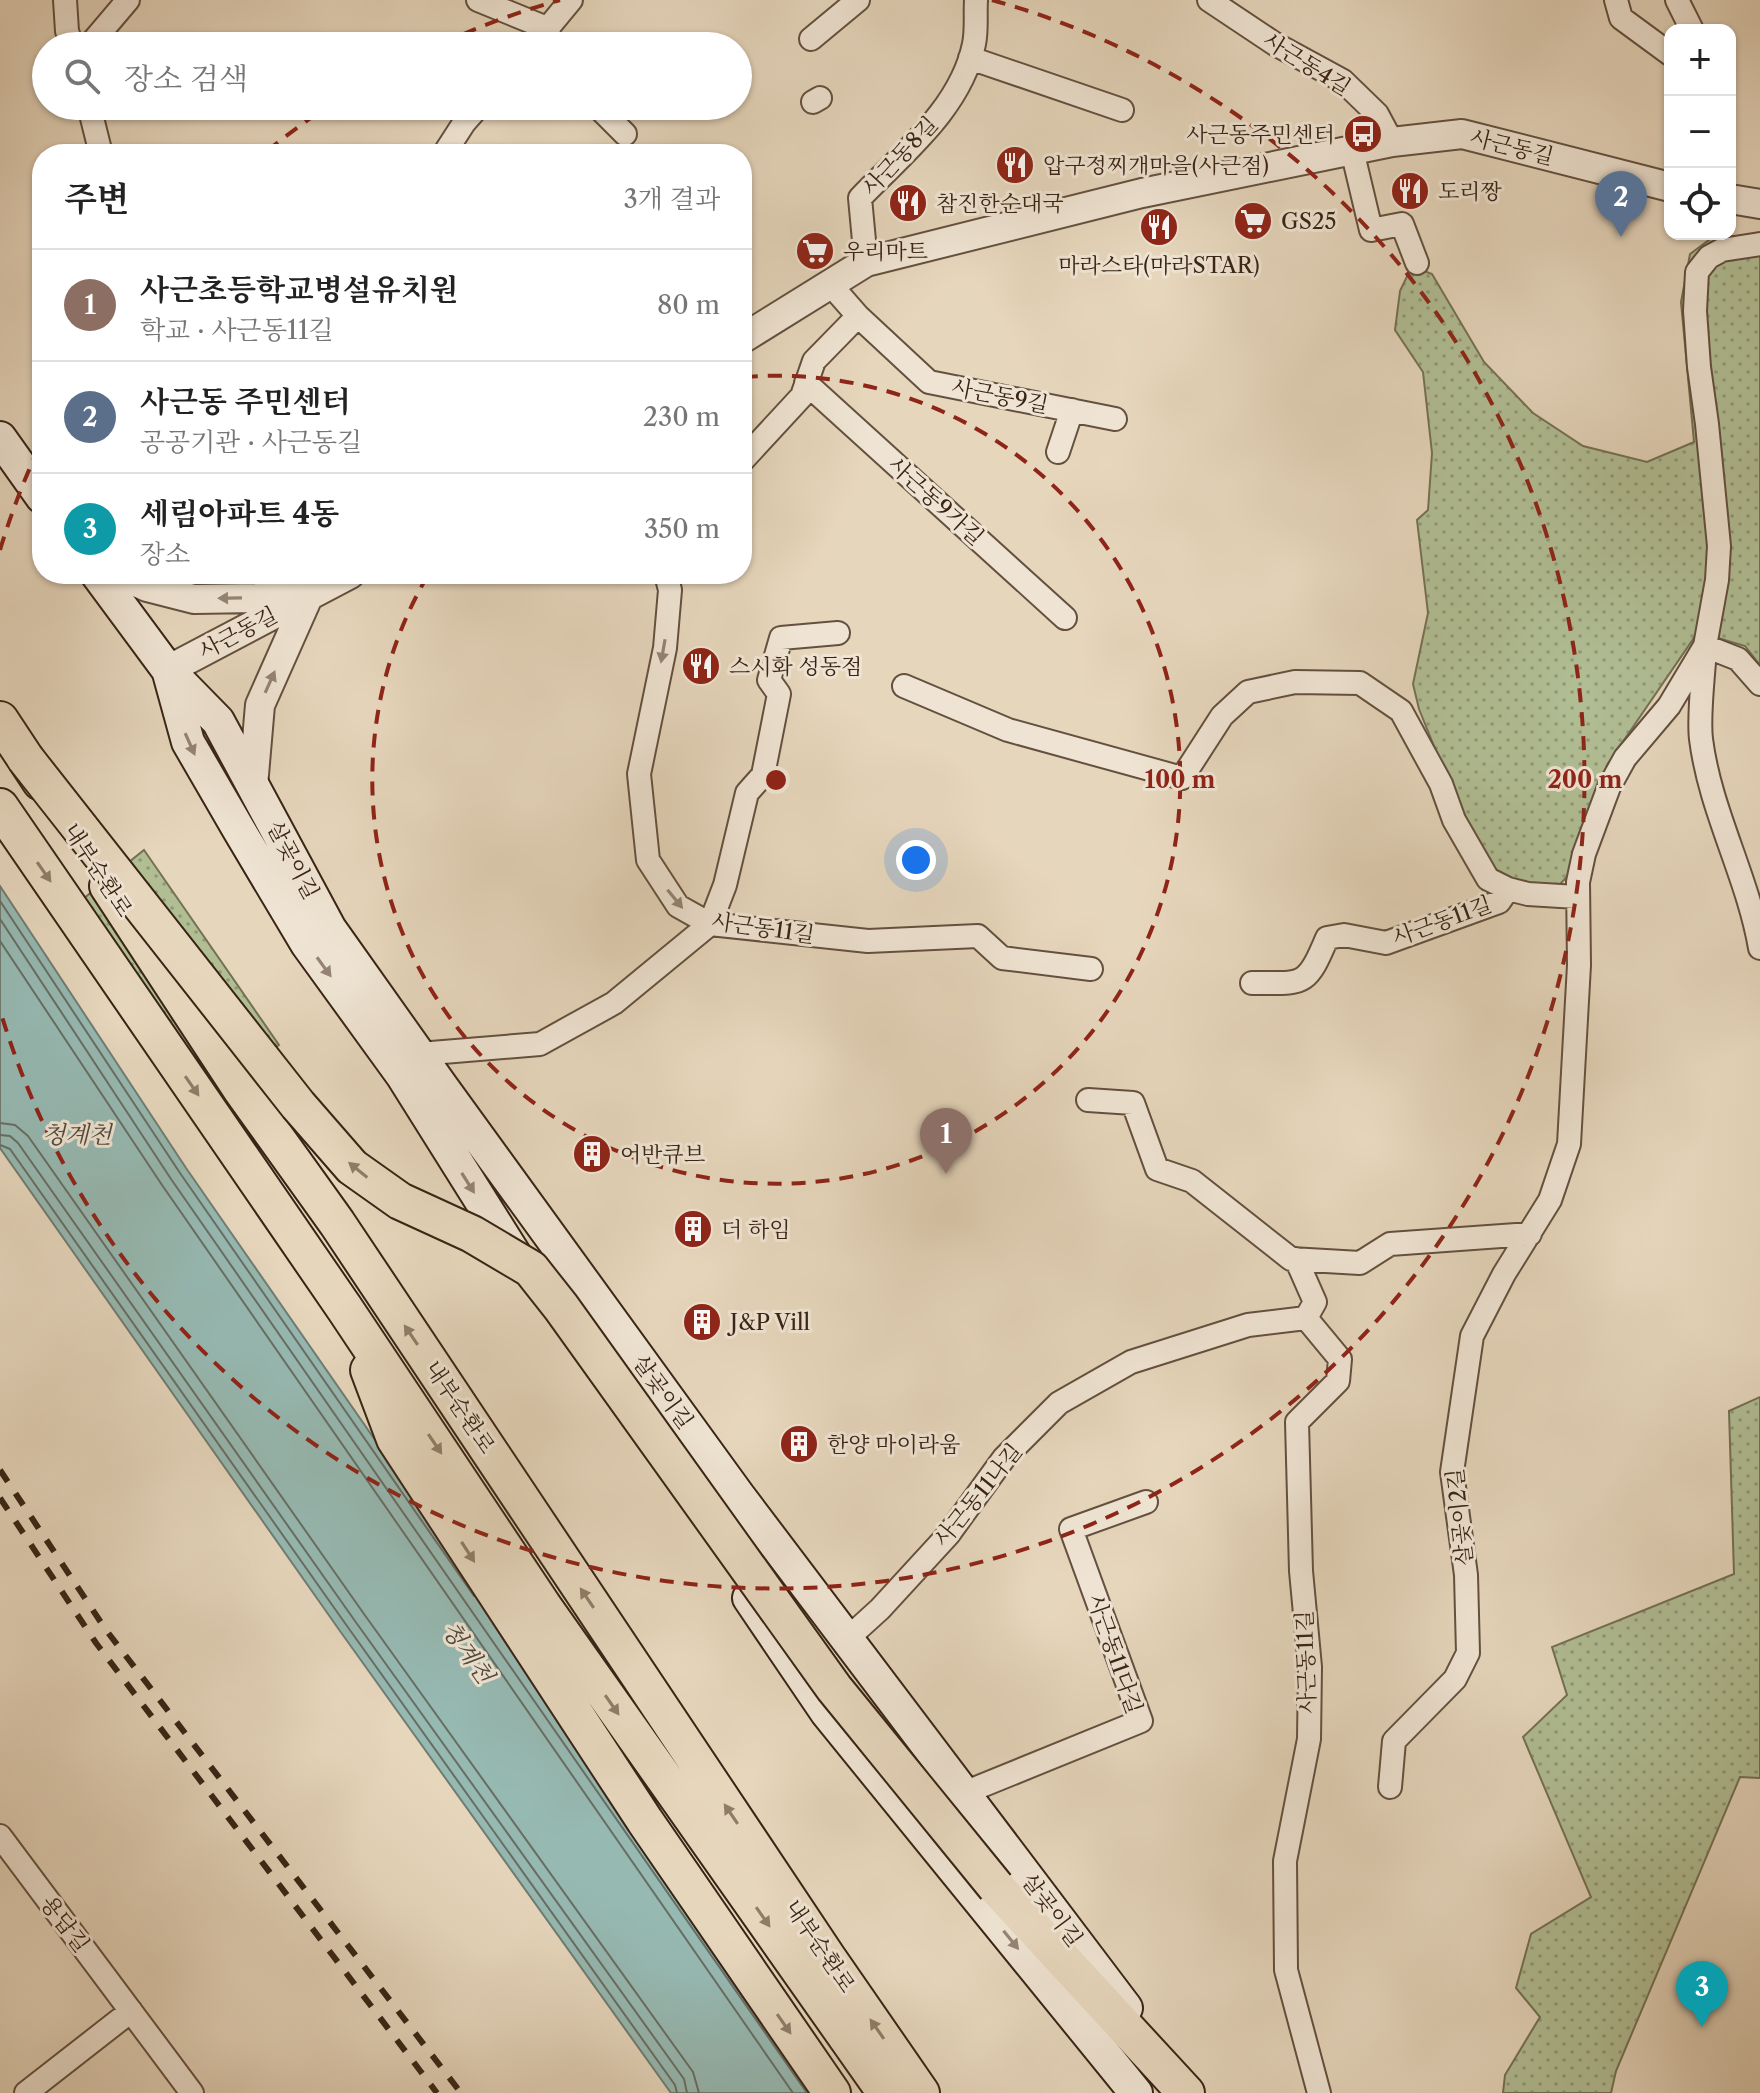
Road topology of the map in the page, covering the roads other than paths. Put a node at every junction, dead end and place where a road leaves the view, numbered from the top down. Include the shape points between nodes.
1 (65, 0) edge
2 (128, 0) edge
3 (478, 0) edge
4 (571, 0) edge
5 (858, 0) edge
6 (976, 0) edge
7 (1209, 0) edge
8 (1616, 0) edge
9 (1677, 0) edge
10 (1689, 24) edge
11 (69, 32) edge
12 (101, 32) edge
13 (526, 32) edge
14 (546, 32) edge
15 (811, 39) dead end
16 (1664, 50) edge
17 (970, 58) junction
18 (1122, 110) dead end
19 (92, 120) edge
20 (467, 120) edge
21 (611, 120) edge
22 (625, 134) dead end
23 (1392, 142) junction
24 (98, 144) edge
25 (450, 144) edge
26 (1352, 150) junction
27 (1664, 185) edge
28 (1736, 200) edge
29 (1760, 204) edge
30 (1760, 244) edge
31 (866, 262) junction
32 (1417, 263) dead end
33 (830, 284) junction
34 (858, 316) junction
35 (752, 333) edge
36 (806, 383) junction
37 (1072, 410) junction
38 (1115, 419) dead end
39 (0, 438) edge
40 (752, 450) edge
41 (1058, 452) dead end
42 (32, 483) edge
43 (104, 584) edge
44 (140, 584) edge
45 (332, 584) edge
46 (668, 584) edge
47 (308, 597) junction
48 (1065, 618) dead end
49 (838, 633) dead end
50 (1705, 646) junction
51 (168, 670) junction
52 (1760, 684) edge
53 (904, 686) dead end
54 (0, 720) edge
55 (25, 758) junction
56 (253, 786) junction
57 (0, 807) edge
58 (1508, 889) junction
59 (1577, 897) junction
60 (710, 924) junction
61 (1760, 948) edge
62 (1091, 969) dead end
63 (1252, 983) dead end
64 (419, 1054) junction
65 (1088, 1100) dead end
66 (1530, 1234) junction
67 (1296, 1259) junction
68 (345, 1309) junction
69 (1306, 1318) junction
70 (671, 1403) junction
71 (634, 1429) junction
72 (1146, 1502) dead end
73 (757, 1611) junction
74 (847, 1639) junction
75 (1390, 1787) dead end
76 (964, 1793) junction
77 (0, 1836) edge
78 (131, 2011) junction
79 (185, 2091) edge
80 (26, 2093) edge
81 (832, 2093) edge
82 (886, 2093) edge
83 (921, 2093) edge
84 (1136, 2093) edge
85 (1188, 2093) edge
86 (1319, 2093) edge

1 - 11 street
2 - 12 street
3 - 13 street
4 - 14 street
5 - 15 street
6 - 17 street, 사근동8길
7 - 23 street, 사근동4길 via 1343,81 1377,114
8 - 16 street via 1621,18
9 - 10 street
17 - 18 street
17 - 31 street, 사근동8길 via 958,91 860,198
19 - 24 street
20 - 25 street
21 - 22 street
23 - 26 street, 사근동길
23 - 27 street, 사근동길 via 1462,134
26 - 31 street, 사근동길 via 1142,193
26 - 32 street via 1371,230 1402,224
28 - 29 street
30 - 50 street via 1722,250 1697,272 1699,367 1719,546
31 - 33 street, 사근동길
33 - 34 street, 사근동9길
33 - 35 street, 사근동길
34 - 36 street via 814,361
34 - 37 street, 사근동9길 via 929,382
36 - 40 street via 802,396
36 - 48 street, 사근동9가길
37 - 38 street, 사근동9길
37 - 41 street, 사근동9길
39 - 42 main road
43 - 51 main road, 살곶이길
47 -> 44 street via 194,599
45 - 47 street, 사근동길
46 -> 60 street, 사근동11길 via 665,648 639,774 648,860 678,906
47 - 51 street, 사근동길
56 -> 47 street via 260,705
49 - 60 street via 781,638 769,680 779,694 763,775 747,793
50 - 52 street via 1738,659
50 - 59 street, 살곶이2길 via 1669,706 1625,758 1609,787 1584,854
50 - 61 street via 1700,737
51 - 56 main road, 살곶이길 via 218,721
51 -> 71 main road, 살곶이길 via 188,742 307,944 402,1075 491,1221
53 - 58 street via 1008,730 1182,778 1222,716 1248,692 1295,682 1360,683 1401,711 1470,850 1488,879
54 - 55 highway, 내부순환로
83 -> 55 highway, 내부순환로, bridge via 337,1223 241,1089
85 -> 55 highway, bridge via 996,1887 834,1688 531,1269 400,1201 352,1167
56 - 64 main road, 살곶이길 via 330,929
57 -> 68 highway, 내부순환로
58 - 59 street
58 - 63 street, 사근동11길 via 1499,902 1386,943 1344,935 1327,938 1314,969 1296,983
59 - 66 street, 살곶이2길 via 1579,965 1569,1144 1550,1200
60 - 62 street, 사근동11길 via 868,941 978,936 1002,958
60 - 64 street via 614,1003 540,1044
64 - 70 main road, 살곶이길
65 - 67 street via 1133,1103 1157,1169 1192,1181
66 - 67 street via 1390,1244 1360,1263
66 - 75 street, 살곶이2길 via 1472,1336 1452,1472 1466,1575 1468,1653 1455,1679 1394,1741
67 - 69 street via 1315,1302
68 -> 81 highway via 395,1439 653,1834
68 -> 82 highway, 내부순환로 via 543,1606
69 - 74 street, 사근동11나길 via 1248,1325 1131,1362 1059,1403 1004,1458 948,1535
69 - 86 street, 사근동11길 via 1340,1359 1338,1381 1297,1422 1309,1739 1285,1861 1286,1970
70 - 71 main road via 647,1398 637,1402
70 - 74 main road, 살곶이길
71 - 73 main road, 살곶이길
72 - 76 street, 사근동11다길 via 1071,1529 1141,1721
73 - 74 main road via 791,1637 812,1645
73 -> 84 main road, 살곶이길 via 827,1713
74 - 76 main road, 살곶이길
76 - 85 main road, 살곶이길
77 - 78 street, 용답길
78 - 79 street, 용답길
78 - 80 street

